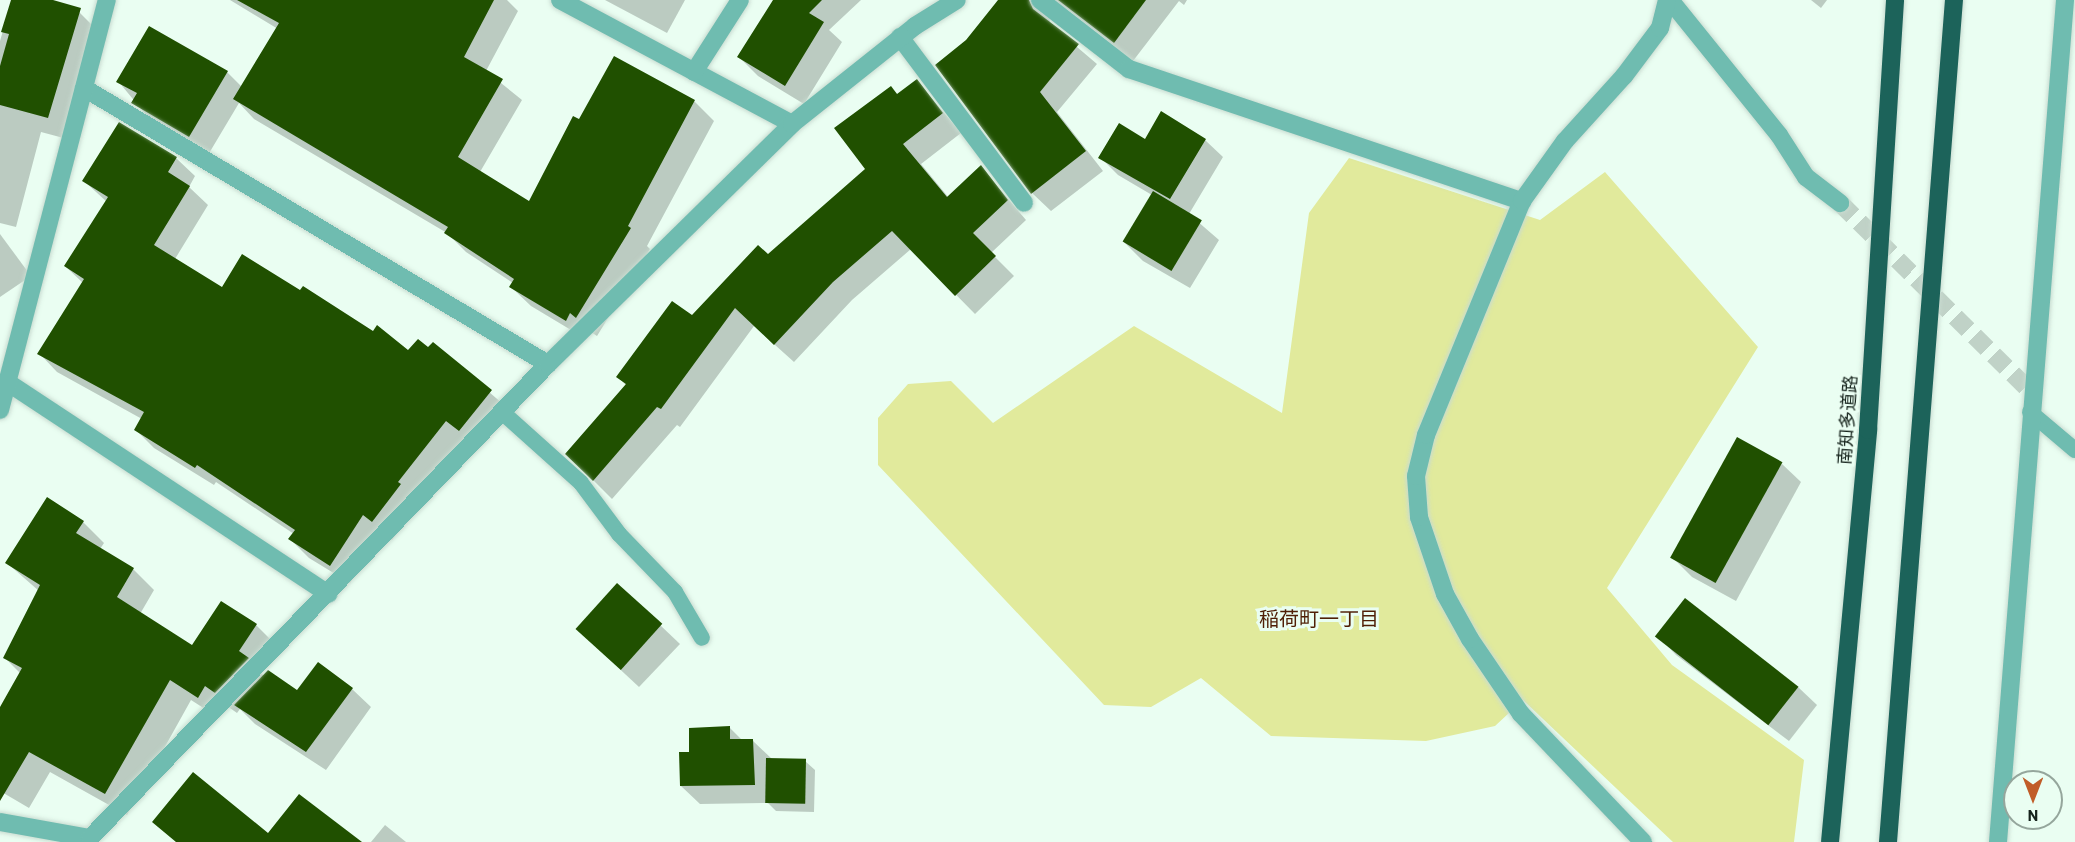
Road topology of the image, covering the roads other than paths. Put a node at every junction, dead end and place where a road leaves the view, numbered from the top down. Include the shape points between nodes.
1 (107, 0) edge
2 (560, 0) edge
3 (740, 0) edge
4 (957, 0) edge
5 (1041, 0) edge
6 (1668, 0) edge
7 (1895, 0) edge
8 (1954, 0) edge
9 (2065, 0) edge
10 (900, 37) junction
11 (694, 72) junction
12 (84, 88) junction
13 (792, 124) junction
14 (1522, 201) junction
15 (1024, 203) dead end
16 (1840, 203) tunnel mouth
17 (548, 364) junction
18 (8, 382) junction
19 (0, 410) edge
20 (502, 412) junction
21 (2030, 412) junction
22 (2075, 450) edge
23 (328, 594) junction
24 (702, 638) dead end
25 (0, 822) edge
26 (53, 837) edge
27 (92, 840) edge
28 (1643, 842) edge
29 (1830, 842) edge
30 (1888, 842) edge
31 (1998, 842) edge

1 - 12 street
2 - 11 street
3 - 11 street
4 - 10 street
5 - 14 street via 1129,69
6 - 14 street via 1660,28 1624,76 1565,141
6 - 16 street via 1779,135 1806,177
7 - 29 highway, 南知多道路 via 1868,430
8 - 30 highway
9 - 21 street
10 - 13 street
10 - 15 street
11 - 13 street
12 - 17 street
12 - 18 street
13 - 17 street
14 - 28 street via 1426,435 1416,476 1419,517 1445,594 1499,687 1548,745
17 - 20 street
18 - 19 street
18 - 23 street
20 - 23 street
20 - 24 lane via 581,483 619,534 675,592
21 - 22 lane
21 - 31 street
23 - 27 street
25 - 26 street
26 - 27 street

